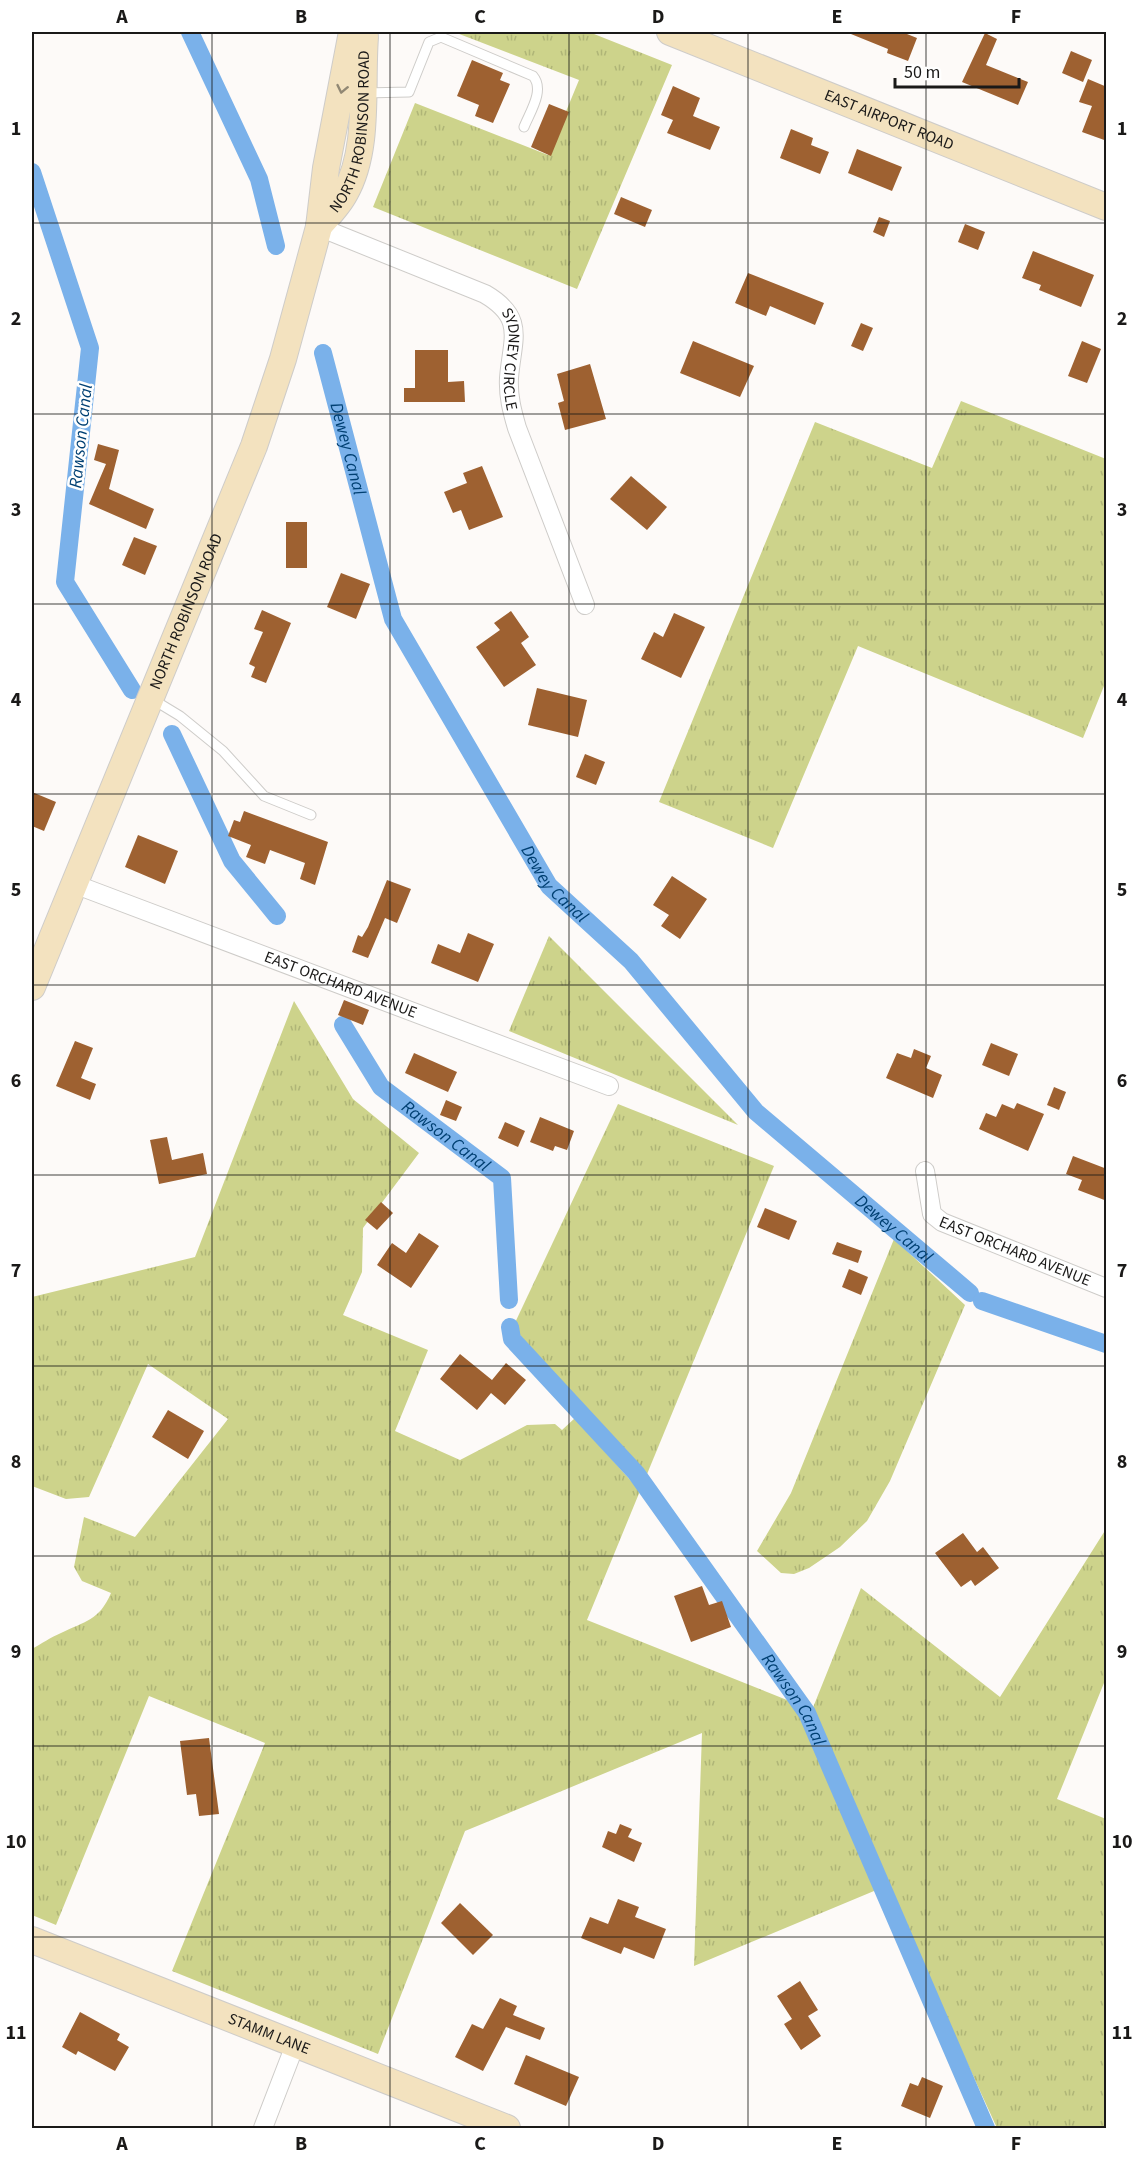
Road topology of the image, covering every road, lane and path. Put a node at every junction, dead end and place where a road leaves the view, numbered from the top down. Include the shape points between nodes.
1 (352, 32) edge
2 (366, 32) edge
3 (670, 32) edge
4 (364, 93) junction
5 (524, 127) dead end
6 (1107, 207) edge
7 (319, 227) junction
8 (585, 605) dead end
9 (150, 698) junction
10 (311, 815) dead end
11 (74, 884) junction
12 (32, 987) edge
13 (609, 1086) dead end
14 (925, 1171) dead end
15 (1107, 1288) edge
16 (32, 1940) edge
17 (295, 2045) junction
18 (263, 2128) edge
19 (507, 2128) edge

1 -> 7 street, NORTH ROBINSON ROAD
2 - 4 street, NORTH ROBINSON ROAD
3 - 6 street, EAST AIRPORT ROAD
4 - 5 lane via 409,92 429,42 441,37 533,76 539,90
4 - 7 street, NORTH ROBINSON ROAD via 361,132 346,193
7 - 8 street, SYDNEY CIRCLE via 485,294 511,316 515,333 509,400
7 - 9 street, NORTH ROBINSON ROAD via 283,359 254,446
9 - 10 lane via 180,716 223,751 264,796
9 - 11 street, NORTH ROBINSON ROAD
11 - 12 street, NORTH ROBINSON ROAD
11 - 13 street, EAST ORCHARD AVENUE
14 - 15 street, EAST ORCHARD AVENUE via 932,1214 942,1222
16 - 17 street, STAMM LANE
17 - 18 street
17 - 19 street, STAMM LANE

